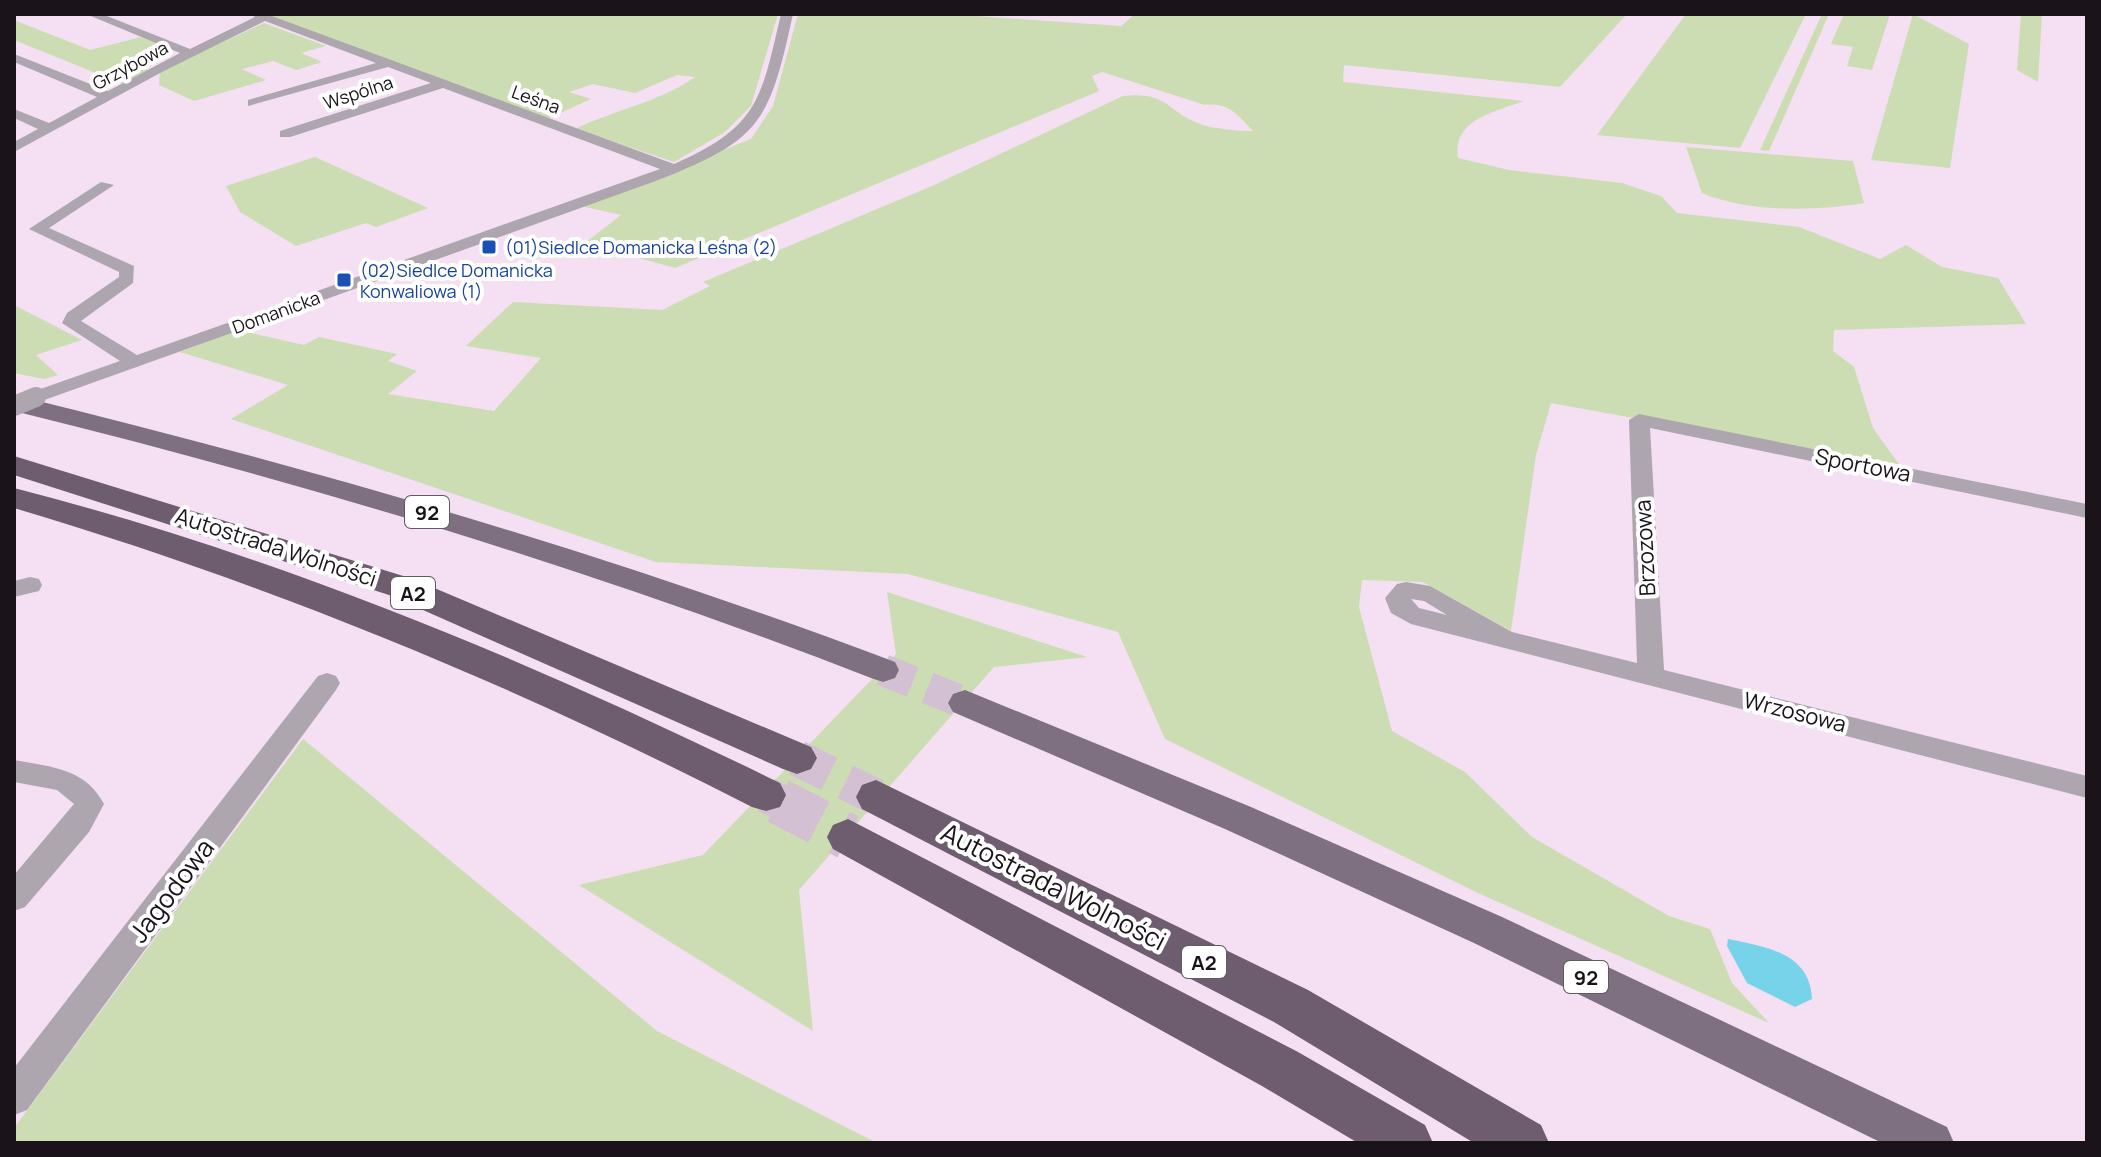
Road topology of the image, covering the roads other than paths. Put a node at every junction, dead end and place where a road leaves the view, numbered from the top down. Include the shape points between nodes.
1 (92, 14) edge
2 (787, 14) edge
3 (260, 16) edge
4 (190, 53) junction
5 (14, 58) edge
6 (385, 64) junction
7 (442, 84) junction
8 (111, 95) junction
9 (253, 103) dead end
10 (14, 113) edge
11 (50, 129) junction
12 (285, 134) dead end
13 (14, 148) edge
14 (674, 169) junction
15 (106, 185) dead end
16 (136, 362) junction
17 (21, 402) edge
18 (1639, 420) joint
19 (14, 465) edge
20 (14, 498) edge
21 (2087, 511) edge
22 (1503, 638) dead end
23 (883, 670) tunnel mouth
24 (1651, 676) junction
25 (327, 683) dead end
26 (965, 703) tunnel mouth
27 (797, 758) tunnel mouth
28 (14, 771) edge
29 (2087, 787) edge
30 (766, 795) tunnel mouth
31 (876, 797) tunnel mouth
32 (848, 837) tunnel mouth
33 (14, 897) edge
34 (14, 1097) edge
35 (1407, 1143) edge
36 (1523, 1143) edge
37 (1931, 1143) edge

1 - 4 street
2 - 14 street, Domanicka via 764,100 755,115 718,146
3 - 4 street, Grzybowa
3 - 6 street, Leśna
4 - 8 street, Grzybowa
5 - 8 street
6 - 7 street, Leśna
6 - 9 street
7 - 12 street, Wspólna
7 - 14 street, Leśna
8 - 11 street, Grzybowa
10 - 11 street
11 - 13 street, Grzybowa
14 - 16 street, Domanicka
15 - 16 street via 37,229 128,270 127,279 71,323
16 - 17 street, Domanicka
17 - 23 main road, 92 via 505,535
18 - 21 street, Sportowa
18 - 24 street, Brzozowa
19 - 27 highway, Autostrada Wolności / A2 via 401,587
20 - 30 highway, Autostrada Wolności / A2 via 370,615 651,736
22 - 24 street, Wrzosowa
24 - 29 street, Wrzosowa
25 - 34 street, Jagodowa
26 - 37 main road, 92 via 1488,930
28 - 33 street via 73,783 89,804 79,823
31 - 36 highway, Autostrada Wolności / A2 via 1291,1006
32 - 35 highway

